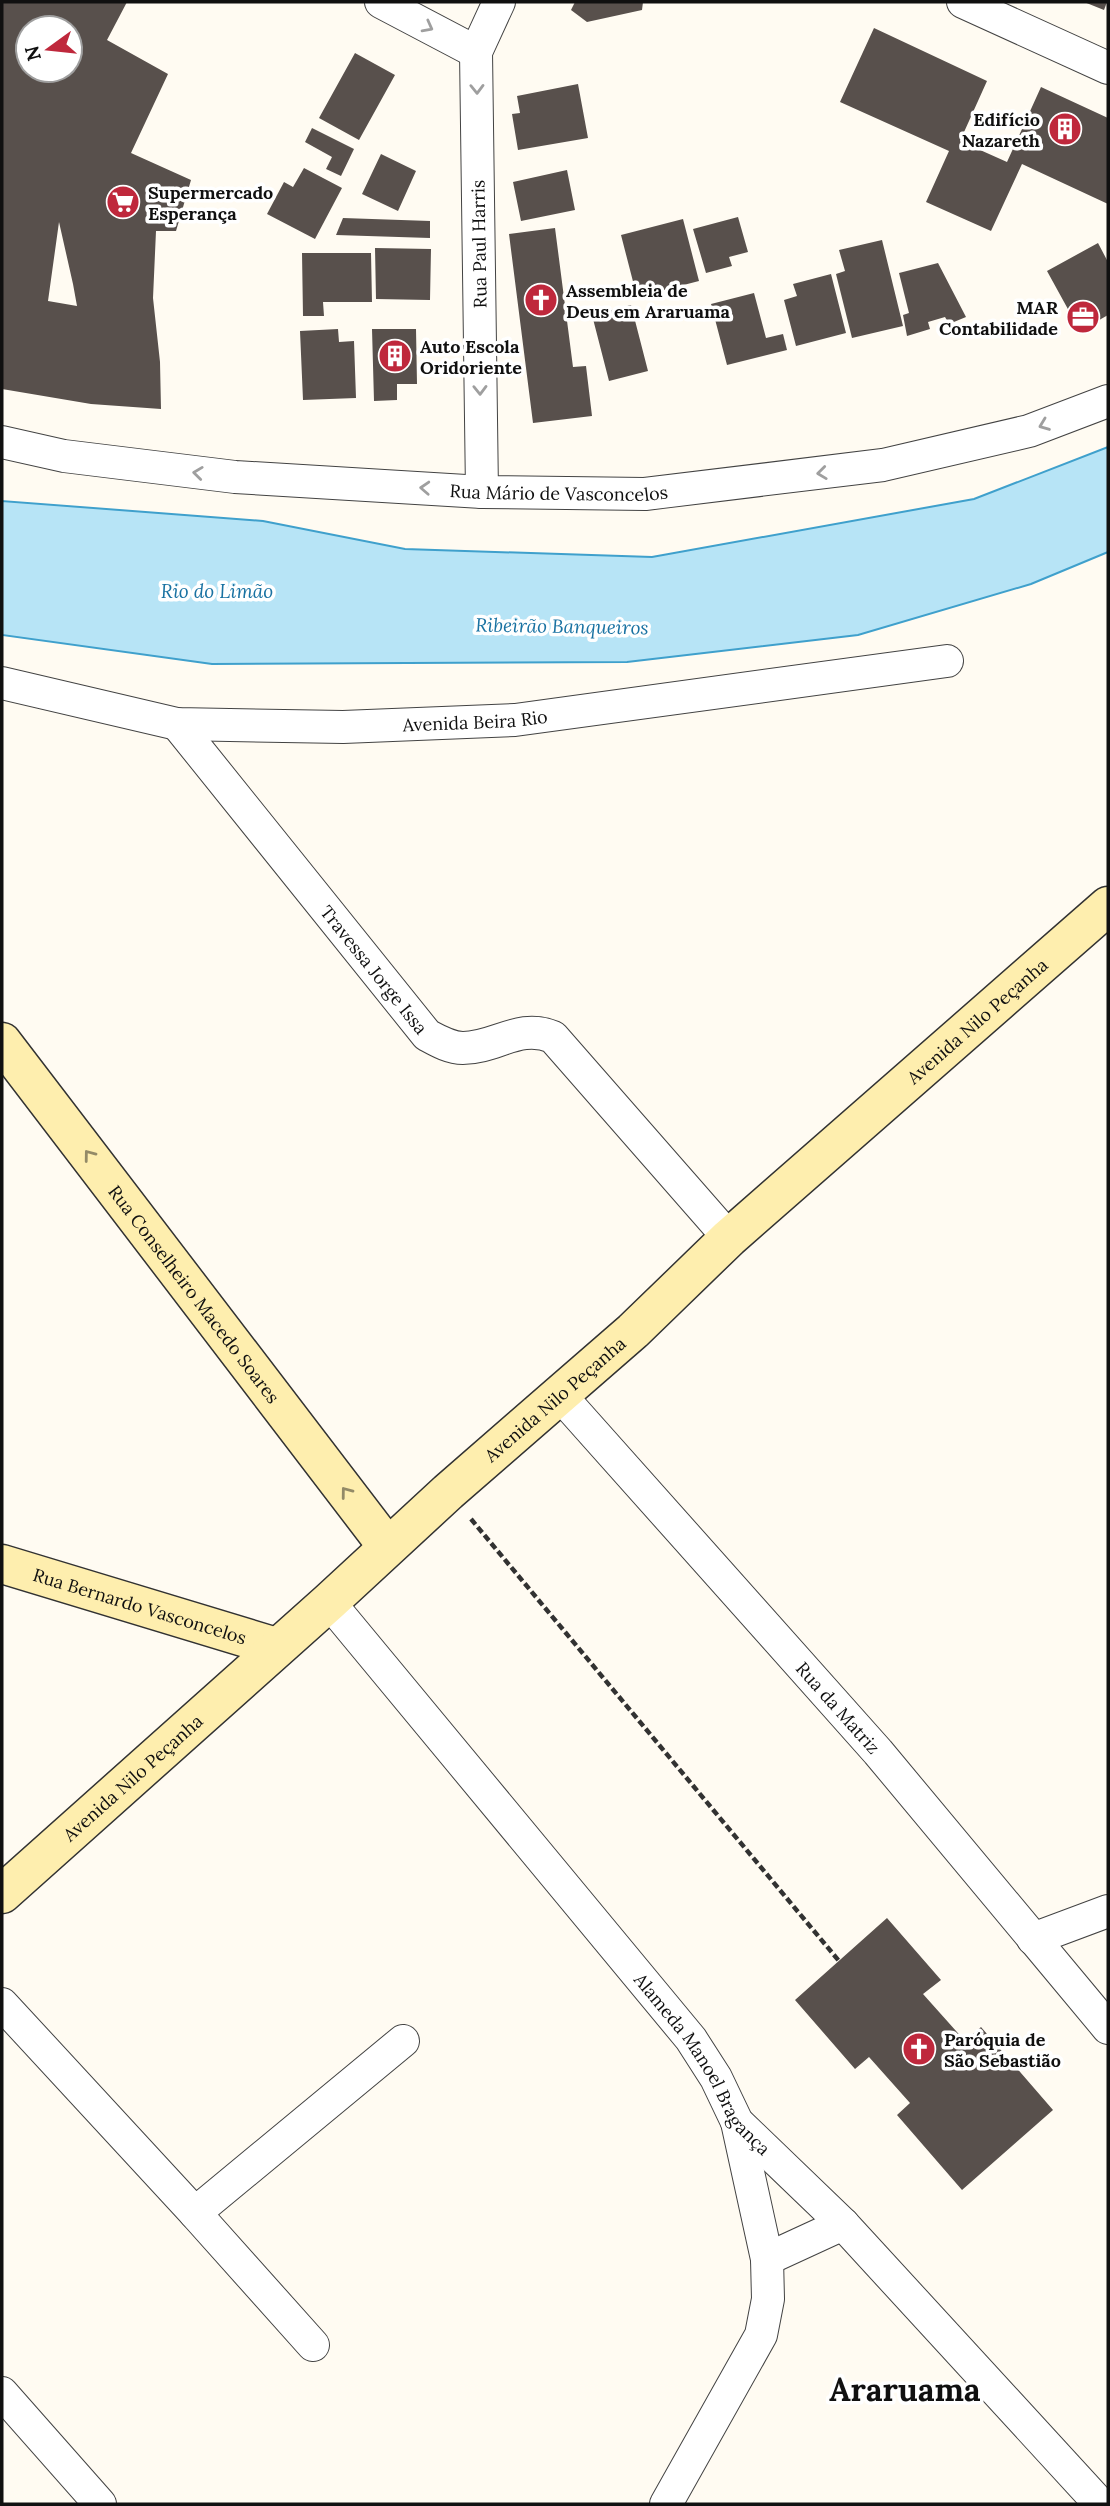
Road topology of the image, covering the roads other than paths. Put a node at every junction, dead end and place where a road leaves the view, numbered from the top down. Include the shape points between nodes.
1 (381, 2) edge
2 (499, 2) edge
3 (963, 2) edge
4 (476, 52) junction
5 (1108, 68) edge
6 (1108, 401) edge
7 (2, 442) edge
8 (482, 492) junction
9 (947, 661) dead end
10 (2, 683) edge
11 (177, 724) junction
12 (1108, 906) edge
13 (2, 1042) edge
14 (729, 1238) junction
15 (559, 1394) junction
16 (387, 1546) junction
17 (2, 1564) edge
18 (329, 1602) junction
19 (276, 1647) junction
20 (2, 1894) edge
21 (1108, 1911) edge
22 (1033, 1939) junction
23 (2, 2004) edge
24 (1108, 2028) edge
25 (403, 2041) dead end
26 (737, 2122) junction
27 (195, 2213) junction
28 (843, 2224) junction
29 (767, 2259) junction
30 (313, 2345) dead end
31 (2, 2393) edge
32 (100, 2504) edge
33 (666, 2504) edge
34 (1100, 2504) edge

1 -> 4 street
2 - 4 street, Rua Paul Harris
3 - 5 street
4 -> 8 street, Rua Paul Harris
6 -> 8 street, Rua Mário de Vasconcelos via 1028,431 883,465 645,494
8 -> 7 street, Rua Mário de Vasconcelos via 235,477 64,456
9 - 11 street, Avenida Beira Rio via 515,720 343,727
10 - 11 street, Avenida Beira Rio
11 - 14 street, Travessa Jorge Issa via 427,1035 460,1048 522,1032 539,1031 553,1037
12 - 14 main road, Avenida Nilo Peçanha
16 -> 13 main road, Rua Conselheiro Macedo Soares
14 - 15 main road, Avenida Nilo Peçanha via 633,1331
15 - 16 main road, Avenida Nilo Peçanha
15 - 22 street, Rua da Matriz via 878,1752
16 - 18 main road, Avenida Nilo Peçanha
17 - 19 main road, Rua Bernardo Vasconcelos
18 - 19 main road, Avenida Nilo Peçanha
18 - 26 street, Alameda Manoel Bragança via 691,2039
19 - 20 main road, Avenida Nilo Peçanha
21 - 22 street
22 - 24 street, Rua da Matriz
23 - 27 street
25 - 27 street
26 - 28 street, Alameda Manoel Bragança
26 - 29 street
27 - 30 street
28 - 29 street
28 - 34 street, Alameda Manoel Bragança
29 - 33 street via 768,2299 761,2335
31 - 32 street

